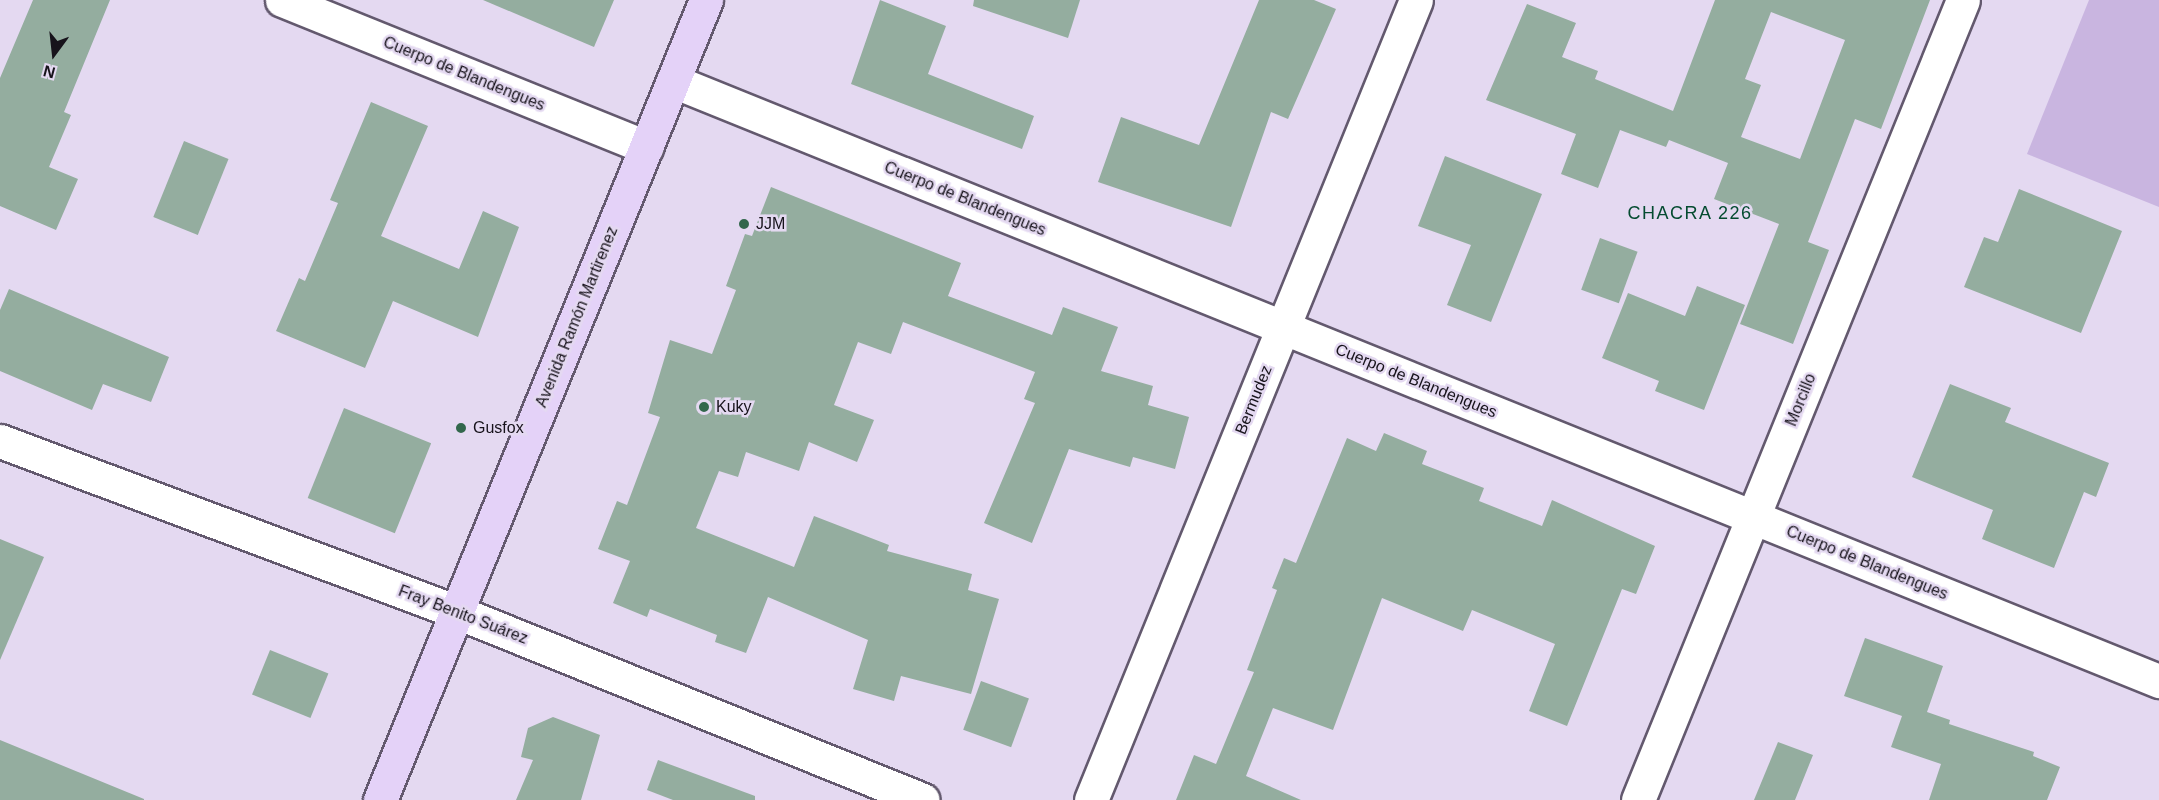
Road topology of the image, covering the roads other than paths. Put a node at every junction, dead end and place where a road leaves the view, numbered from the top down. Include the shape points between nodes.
1 (282, 0) edge
2 (706, 0) edge
3 (1416, 0) edge
4 (1963, 0) edge
5 (673, 81) junction
6 (646, 147) junction
7 (1283, 327) junction
8 (0, 441) edge
9 (1753, 517) junction
10 (457, 612) junction
11 (2159, 681) edge
12 (380, 800) edge
13 (922, 800) edge
14 (1090, 800) edge
15 (1638, 800) edge

1 - 6 street, Cuerpo de Blandengues
2 - 5 main road, Avenida Ramón Martirenez
3 - 7 street, Bermudez
4 - 9 street, Morcillo
5 - 6 main road, Avenida Ramón Martirenez
5 - 7 street, Cuerpo de Blandengues
6 - 10 main road, Avenida Ramón Martirenez
7 - 9 street, Cuerpo de Blandengues
7 - 14 street, Bermudez
8 - 10 street, Fray Benito Suárez
9 - 11 street, Cuerpo de Blandengues
9 - 15 street, Morcillo
10 - 12 main road, Avenida Ramón Martirenez
10 - 13 street, Fray Benito Suárez

